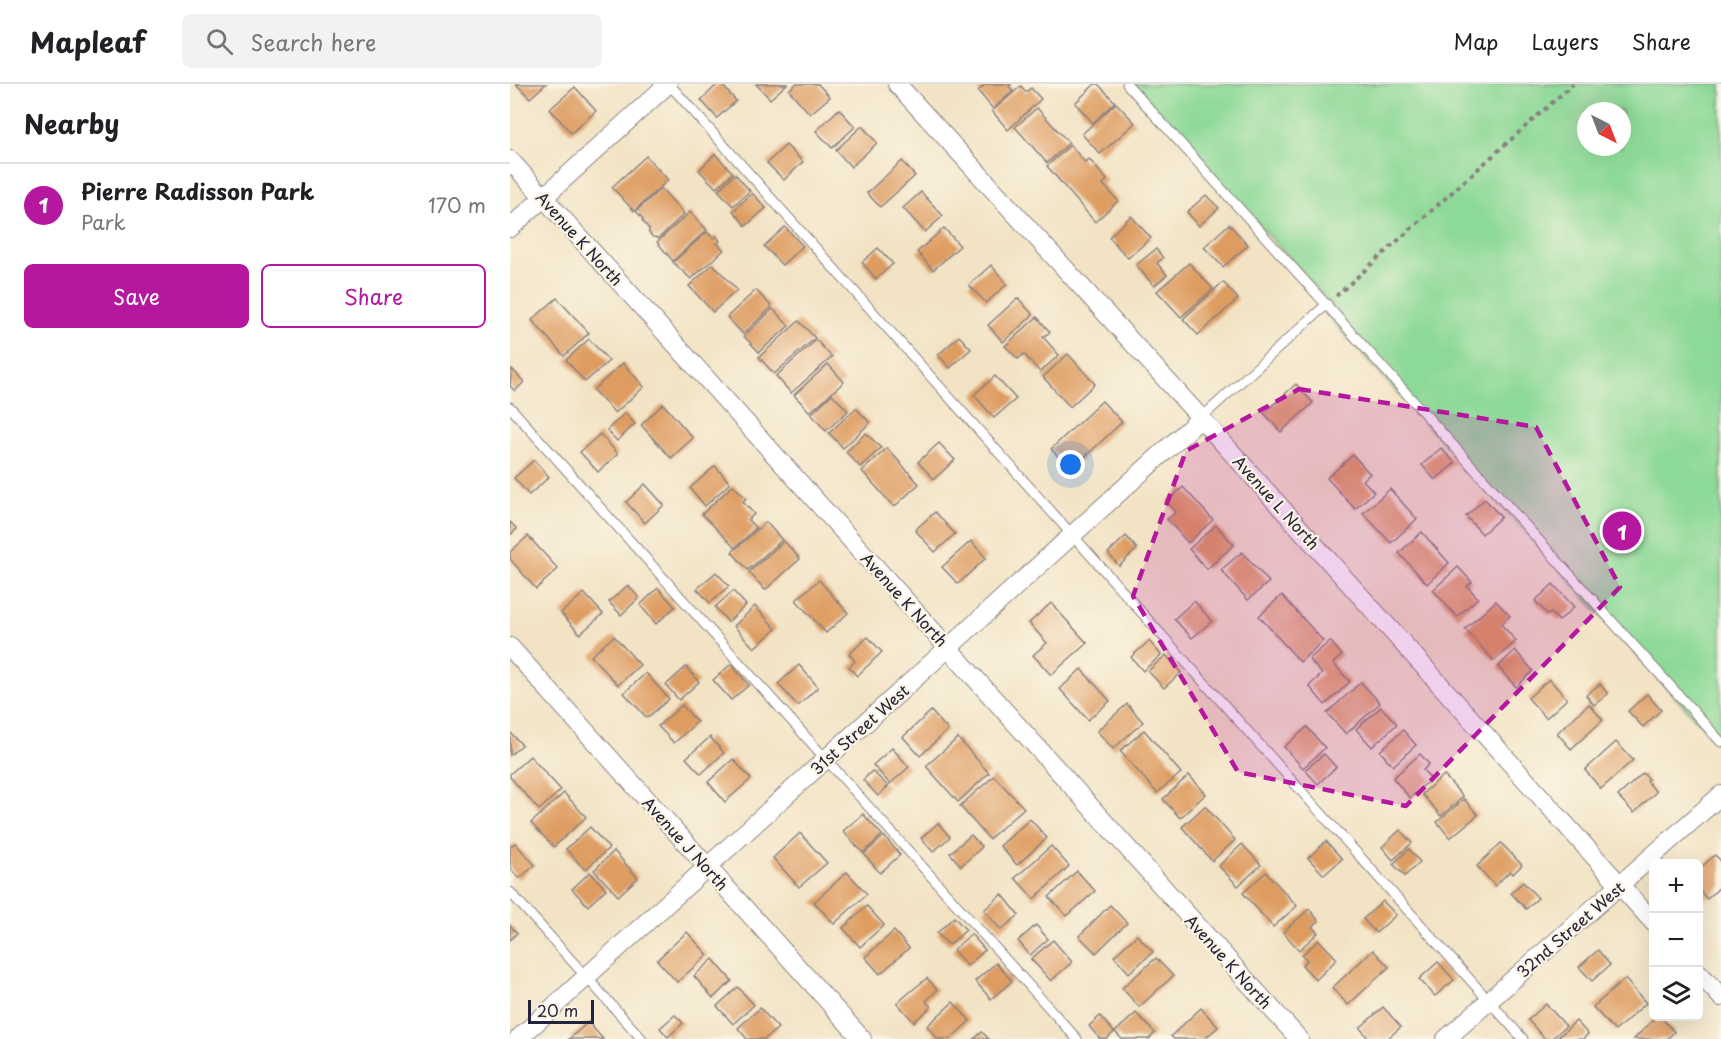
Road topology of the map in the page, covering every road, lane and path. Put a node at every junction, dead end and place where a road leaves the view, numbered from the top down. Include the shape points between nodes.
1 (668, 84) edge
2 (897, 84) edge
3 (1127, 84) edge
4 (1572, 84) edge
5 (510, 160) edge
6 (543, 197) junction
7 (510, 228) edge
8 (1327, 304) junction
9 (510, 406) edge
10 (1201, 418) junction
11 (1071, 535) junction
12 (510, 647) edge
13 (948, 648) junction
14 (1721, 742) edge
15 (826, 759) junction
16 (1721, 795) edge
17 (708, 867) junction
18 (1620, 885) junction
19 (510, 892) edge
20 (1649, 918) edge
21 (586, 977) junction
22 (1703, 977) edge
23 (1721, 997) edge
24 (1488, 1000) junction
25 (518, 1039) edge
26 (642, 1039) edge
27 (862, 1039) edge
28 (1077, 1039) edge
29 (1299, 1039) edge
30 (1446, 1039) edge
31 (1523, 1039) edge

1 - 6 street
1 - 11 lane
2 - 10 street, Avenue L North
3 - 8 lane
4 - 8 path
5 - 6 street, Avenue K North
6 - 7 street
6 - 13 street, Avenue K North
8 - 10 lane
8 - 14 lane
9 - 15 lane
10 - 11 street, 31st Street West
10 - 18 street, Avenue L North
11 - 13 street, 31st Street West
11 - 24 lane
12 - 17 street, Avenue J North
13 - 15 street, 31st Street West
13 - 29 street, Avenue K North
15 - 17 street, 31st Street West
15 - 28 lane
16 - 18 street, 32nd Street West
17 - 21 street, 31st Street West
17 - 27 street, Avenue J North
18 - 20 street, Avenue L North
18 - 24 street, 32nd Street West
19 - 21 lane
21 - 25 street, 31st Street West
21 - 26 lane
22 - 23 street
24 - 30 street, 32nd Street West
24 - 31 lane

